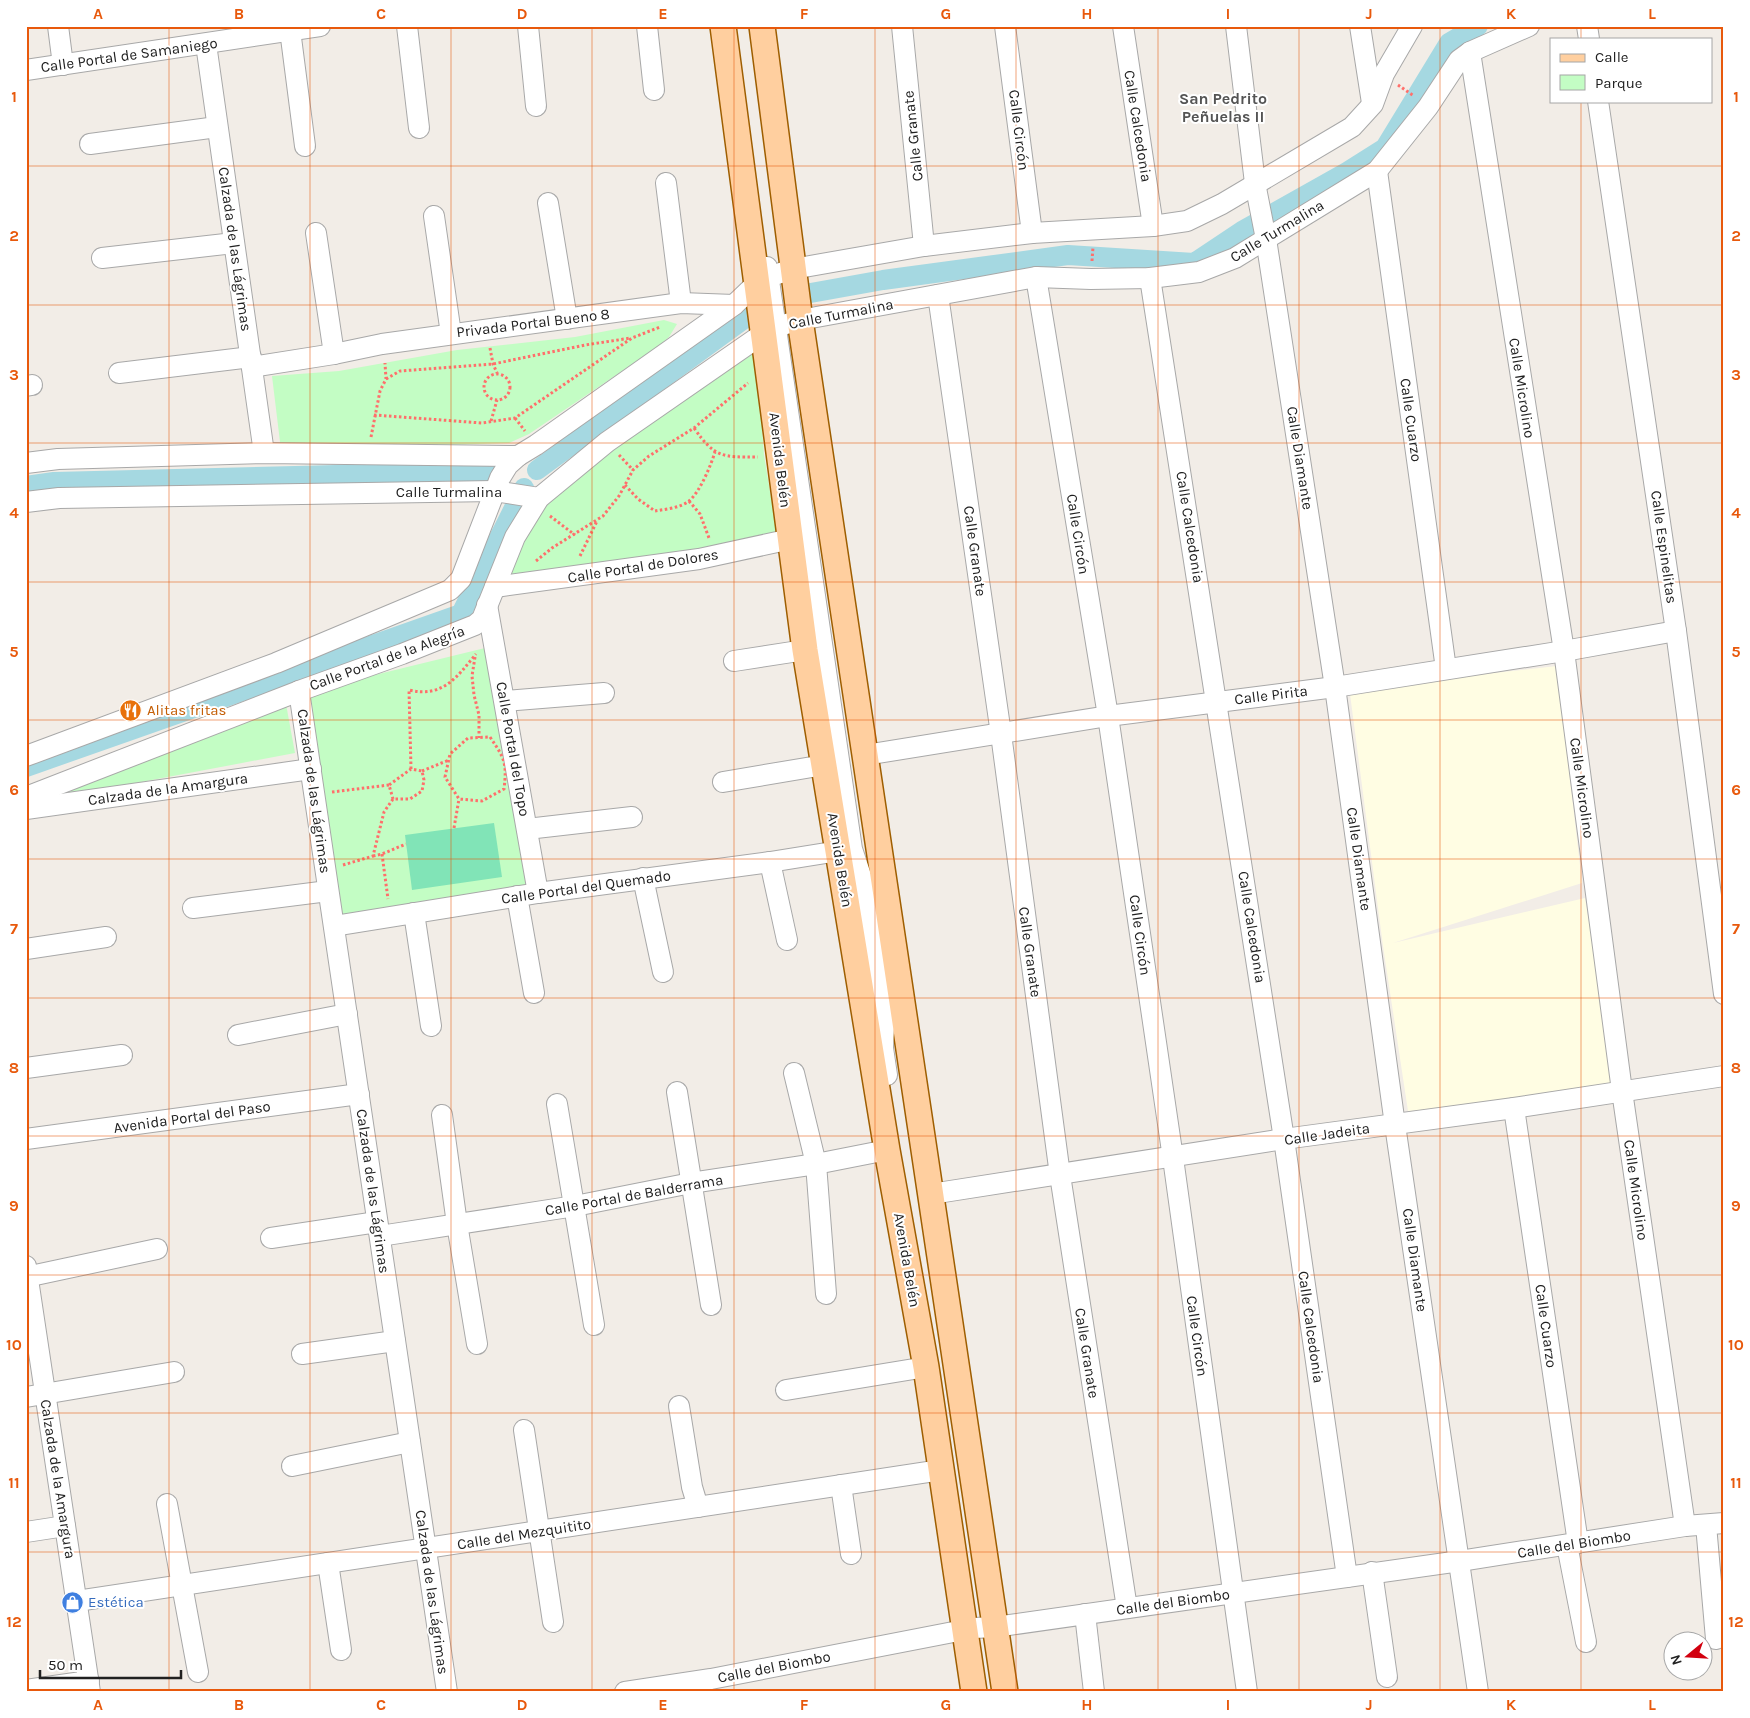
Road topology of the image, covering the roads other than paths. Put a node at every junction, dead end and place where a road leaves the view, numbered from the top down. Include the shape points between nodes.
1 (58, 26) edge
2 (320, 26) edge
3 (407, 26) edge
4 (528, 26) edge
5 (647, 26) edge
6 (723, 26) edge
7 (734, 26) edge
8 (751, 26) edge
9 (762, 26) edge
10 (902, 26) edge
11 (1005, 26) edge
12 (1123, 26) edge
13 (1236, 26) edge
14 (1360, 26) edge
15 (1412, 26) edge
16 (1529, 26) edge
17 (290, 30) junction
18 (206, 44) junction
19 (1470, 52) junction
20 (63, 65) junction
21 (26, 70) edge
22 (654, 90) dead end
23 (1598, 102) edge
24 (1372, 104) junction
25 (536, 106) dead end
26 (217, 127) junction
27 (419, 128) dead end
28 (90, 144) dead end
29 (305, 146) dead end
30 (1377, 172) junction
31 (666, 183) dead end
32 (1257, 191) junction
33 (548, 203) dead end
34 (434, 216) dead end
35 (1154, 226) junction
36 (1264, 231) junction
37 (316, 233) dead end
38 (1032, 234) junction
39 (234, 243) junction
40 (924, 246) junction
41 (102, 258) dead end
42 (776, 275) junction
43 (1036, 278) junction
44 (1150, 278) junction
45 (938, 295) junction
46 (681, 303) junction
47 (734, 306) junction
48 (567, 319) junction
49 (783, 326) junction
50 (451, 334) junction
51 (334, 354) junction
52 (251, 362) junction
53 (119, 373) dead end
54 (264, 454) junction
55 (518, 456) junction
56 (26, 463) edge
57 (494, 491) junction
58 (26, 502) edge
59 (537, 502) junction
60 (791, 539) junction
61 (491, 596) junction
62 (1676, 630) junction
63 (805, 650) junction
64 (1564, 651) junction
65 (734, 661) dead end
66 (1446, 669) junction
67 (1335, 687) junction
68 (299, 691) junction
69 (604, 693) dead end
70 (505, 701) junction
71 (1217, 702) junction
72 (1108, 716) junction
73 (1001, 734) junction
74 (865, 755) junction
75 (26, 756) edge
76 (824, 765) junction
77 (311, 769) junction
78 (723, 782) dead end
79 (26, 797) edge
80 (26, 809) edge
81 (632, 817) dead end
82 (527, 829) junction
83 (860, 848) junction
84 (770, 862) junction
85 (643, 878) junction
86 (328, 891) junction
87 (538, 893) junction
88 (517, 896) junction
89 (193, 908) dead end
90 (414, 913) junction
91 (334, 926) junction
92 (106, 937) dead end
93 (787, 940) dead end
94 (26, 949) edge
95 (663, 972) dead end
96 (534, 993) dead end
97 (1724, 994) edge
98 (347, 1014) junction
99 (431, 1026) dead end
100 (238, 1035) dead end
101 (122, 1055) dead end
102 (26, 1068) edge
103 (794, 1073) dead end
104 (1724, 1076) edge
105 (1622, 1091) junction
106 (676, 1092) dead end
107 (359, 1094) junction
108 (557, 1104) dead end
109 (1514, 1108) junction
110 (442, 1115) dead end
111 (1395, 1125) junction
112 (26, 1139) edge
113 (1284, 1139) junction
114 (887, 1150) junction
115 (1173, 1158) junction
116 (816, 1164) junction
117 (1060, 1175) junction
118 (691, 1183) junction
119 (930, 1194) junction
120 (575, 1206) junction
121 (457, 1224) junction
122 (379, 1229) junction
123 (271, 1238) dead end
124 (158, 1249) dead end
125 (27, 1273) edge
126 (826, 1294) dead end
127 (711, 1306) dead end
128 (594, 1325) dead end
129 (395, 1341) junction
130 (477, 1344) dead end
131 (302, 1354) dead end
132 (926, 1367) junction
133 (174, 1372) dead end
134 (786, 1390) dead end
135 (36, 1396) edge
136 (679, 1406) dead end
137 (524, 1430) dead end
138 (410, 1442) junction
139 (292, 1466) dead end
140 (941, 1470) junction
141 (841, 1485) junction
142 (167, 1504) dead end
143 (698, 1508) junction
144 (1715, 1524) edge
145 (66, 1526) junction
146 (1685, 1526) junction
147 (26, 1532) edge
148 (540, 1532) junction
149 (1572, 1544) junction
150 (426, 1549) junction
151 (851, 1554) dead end
152 (1460, 1561) junction
153 (328, 1563) junction
154 (1372, 1572) junction
155 (1347, 1577) junction
156 (182, 1585) junction
157 (1232, 1594) junction
158 (77, 1601) junction
159 (1126, 1608) junction
160 (1085, 1614) junction
161 (553, 1622) dead end
162 (980, 1628) junction
163 (1716, 1639) dead end
164 (1586, 1642) dead end
165 (342, 1650) dead end
166 (198, 1672) dead end
167 (1387, 1677) dead end
168 (712, 1685) edge
169 (89, 1686) edge
170 (26, 1690) edge
171 (447, 1692) edge
172 (625, 1692) edge
173 (974, 1692) edge
174 (983, 1692) edge
175 (994, 1692) edge
176 (1005, 1692) edge
177 (1094, 1692) edge
178 (1247, 1692) edge
179 (1478, 1692) edge

1 - 20 street
2 - 17 street, Calle Portal de Samaniego
3 - 27 street
4 - 25 street
5 - 22 street
6 - 42 main road, Avenida Belén
7 - 42 street
8 - 42 street
9 - 42 main road, Avenida Belén
10 - 40 street, Calle Granate
11 - 38 street, Calle Circón
12 - 35 street, Calle Calcedonia
13 - 32 street, Calle Diamante
14 - 24 street
15 - 24 street via 1384,74
16 - 19 street, Calle Turmalina
17 - 18 street, Calle Portal de Samaniego
17 - 29 street
18 - 20 street, Calle Portal de Samaniego
18 - 26 street, Calzada de las Lágrimas
19 - 30 street, Calle Turmalina via 1459,60 1428,107
19 - 64 street, Calle Microlino
20 - 21 street, Calle Portal de Samaniego
23 - 62 street, Calle Espinelitas
24 - 32 street via 1352,127
26 - 28 street
26 - 39 street, Calzada de las Lágrimas
30 - 36 street, Calle Turmalina
30 - 66 street, Calle Cuarzo
31 - 46 street
32 - 35 street via 1187,221
32 - 36 street, Calle Diamante
33 - 48 street
34 - 50 street
35 - 38 street
36 - 44 street, Calle Turmalina via 1235,258 1199,272
36 - 67 street, Calle Diamante
37 - 51 street
38 - 40 street
39 - 41 street
39 - 52 street, Calzada de las Lágrimas
40 - 42 street
42 - 47 street
42 - 49 main road, Avenida Belén
42 - 49 main road, Avenida Belén
43 - 44 street, Calle Turmalina
43 - 45 street, Calle Turmalina
43 - 72 street, Calle Circón
44 - 71 street, Calle Calcedonia
45 - 49 street, Calle Turmalina
45 - 73 street, Calle Granate
46 - 47 street, Privada Portal Bueno 8
46 - 48 street, Privada Portal Bueno 8
47 - 55 street
48 - 50 street, Privada Portal Bueno 8
49 - 59 street, Calle Turmalina via 607,442
49 - 60 main road, Avenida Belén via 769,369
49 - 74 main road, Avenida Belén
49 - 83 street via 843,666 840,704
50 - 51 street, Privada Portal Bueno 8
51 - 52 street, Privada Portal Bueno 8
52 - 53 street, Privada Portal Bueno 8
52 - 54 street, Calzada de las Lágrimas
54 - 55 street
54 - 56 street via 58,459
55 - 57 street via 508,465
57 - 58 street, Calle Turmalina via 59,498
57 - 59 street, Calle Turmalina
57 - 75 street via 461,580 450,590 276,663
59 - 61 street, Calle Portal de la Alegría via 515,537
60 - 61 street, Calle Portal de Dolores via 698,559 571,577
60 - 63 main road, Avenida Belén
61 - 68 street, Calle Portal de la Alegría via 482,619 463,631
61 - 70 street, Calle Portal del Topo
62 - 64 street, Calle Pirita
62 - 97 street, Calle Espinelitas
63 - 65 street
63 - 76 main road, Avenida Belén
64 - 66 street, Calle Pirita
64 - 105 street, Calle Microlino
66 - 67 street, Calle Pirita
67 - 71 street, Calle Pirita
67 - 111 street, Calle Diamante
68 - 77 street, Calzada de las Lágrimas
68 - 79 street, Calle Portal de la Alegría
69 - 70 street
70 - 82 street, Calle Portal del Topo
71 - 72 street, Calle Pirita
71 - 113 street, Calle Calcedonia
72 - 73 street, Calle Pirita
72 - 115 street, Calle Circón
73 - 74 street, Calle Pirita
73 - 117 street, Calle Granate
74 - 83 main road, Avenida Belén
76 - 78 street
76 - 83 main road, Avenida Belén
77 - 80 street, Calzada de la Amargura
77 - 86 street, Calzada de las Lágrimas
81 - 82 street
82 - 87 street, Calle Portal del Topo
83 - 84 street, Calle Portal del Quemado
83 - 114 main road, Avenida Belén
83 - 119 main road, Avenida Belén
83 - 162 street via 884,1000 883,1048
84 - 85 street, Calle Portal del Quemado
84 - 93 street
85 - 87 street, Calle Portal del Quemado
85 - 95 street
86 - 89 street
86 - 91 street, Calzada de las Lágrimas
87 - 88 street, Calle Portal del Quemado
88 - 90 street, Calle Portal del Quemado
88 - 96 street
90 - 91 street, Calle Portal del Quemado
90 - 99 street
91 - 98 street, Calzada de las Lágrimas
92 - 94 street
98 - 100 street
98 - 107 street, Calzada de las Lágrimas
101 - 102 street
103 - 116 street
104 - 105 street, Calle Jadeita
105 - 109 street, Calle Jadeita
105 - 146 street, Calle Microlino
106 - 118 street
107 - 112 street, Avenida Portal del Paso
107 - 122 street, Calzada de las Lágrimas
108 - 120 street
109 - 111 street, Calle Jadeita
109 - 149 street, Calle Cuarzo
110 - 121 street
111 - 113 street, Calle Jadeita
111 - 152 street, Calle Diamante
113 - 115 street, Calle Jadeita
113 - 155 street, Calle Calcedonia
114 - 116 street, Calle Portal de Balderrama
114 - 132 main road, Avenida Belén
115 - 117 street, Calle Jadeita
115 - 157 street, Calle Circón
116 - 118 street, Calle Portal de Balderrama
116 - 126 street
117 - 119 street, Calle Jadeita
117 - 159 street, Calle Granate
118 - 120 street, Calle Portal de Balderrama
118 - 127 street
119 - 162 main road, Avenida Belén
120 - 121 street, Calle Portal de Balderrama
120 - 128 street
121 - 122 street, Calle Portal de Balderrama
121 - 130 street
122 - 123 street, Calle Portal de Balderrama
122 - 129 street, Calzada de las Lágrimas
124 - 125 street
125 - 135 street, Calzada de la Amargura
129 - 131 street
129 - 138 street, Calzada de las Lágrimas
132 - 134 street
132 - 140 main road, Avenida Belén
133 - 135 street
135 - 145 street, Calzada de la Amargura
136 - 143 street
137 - 148 street
138 - 139 street
138 - 150 street, Calzada de las Lágrimas
140 - 141 street, Calle del Mezquitito
140 - 162 main road, Avenida Belén
141 - 143 street, Calle del Mezquitito
141 - 151 street
142 - 156 street
143 - 148 street, Calle del Mezquitito
144 - 146 street, Calle del Biombo
144 - 163 street
145 - 147 street
145 - 158 street, Calzada de la Amargura
146 - 149 street, Calle del Biombo
148 - 150 street, Calle del Mezquitito
148 - 161 street
149 - 152 street, Calle del Biombo
149 - 164 street, Calle Cuarzo
150 - 153 street, Calle del Mezquitito
150 - 171 street, Calzada de las Lágrimas
152 - 154 street, Calle del Biombo
152 - 179 street, Calle Diamante
153 - 156 street, Calle del Mezquitito
153 - 165 street
154 - 155 street, Calle del Biombo
154 - 167 street
155 - 157 street, Calle del Biombo
156 - 158 street, Calle del Mezquitito
156 - 166 street
157 - 159 street, Calle del Biombo
157 - 178 street, Calle Circón
158 - 169 street, Calzada de la Amargura
159 - 160 street, Calle del Biombo
160 - 162 street, Calle del Biombo
160 - 177 street
162 - 168 street, Calle del Biombo
162 - 173 main road, Avenida Belén
162 - 174 street
162 - 175 street
162 - 176 main road, Avenida Belén
168 - 172 street, Calle del Biombo
169 - 170 street

